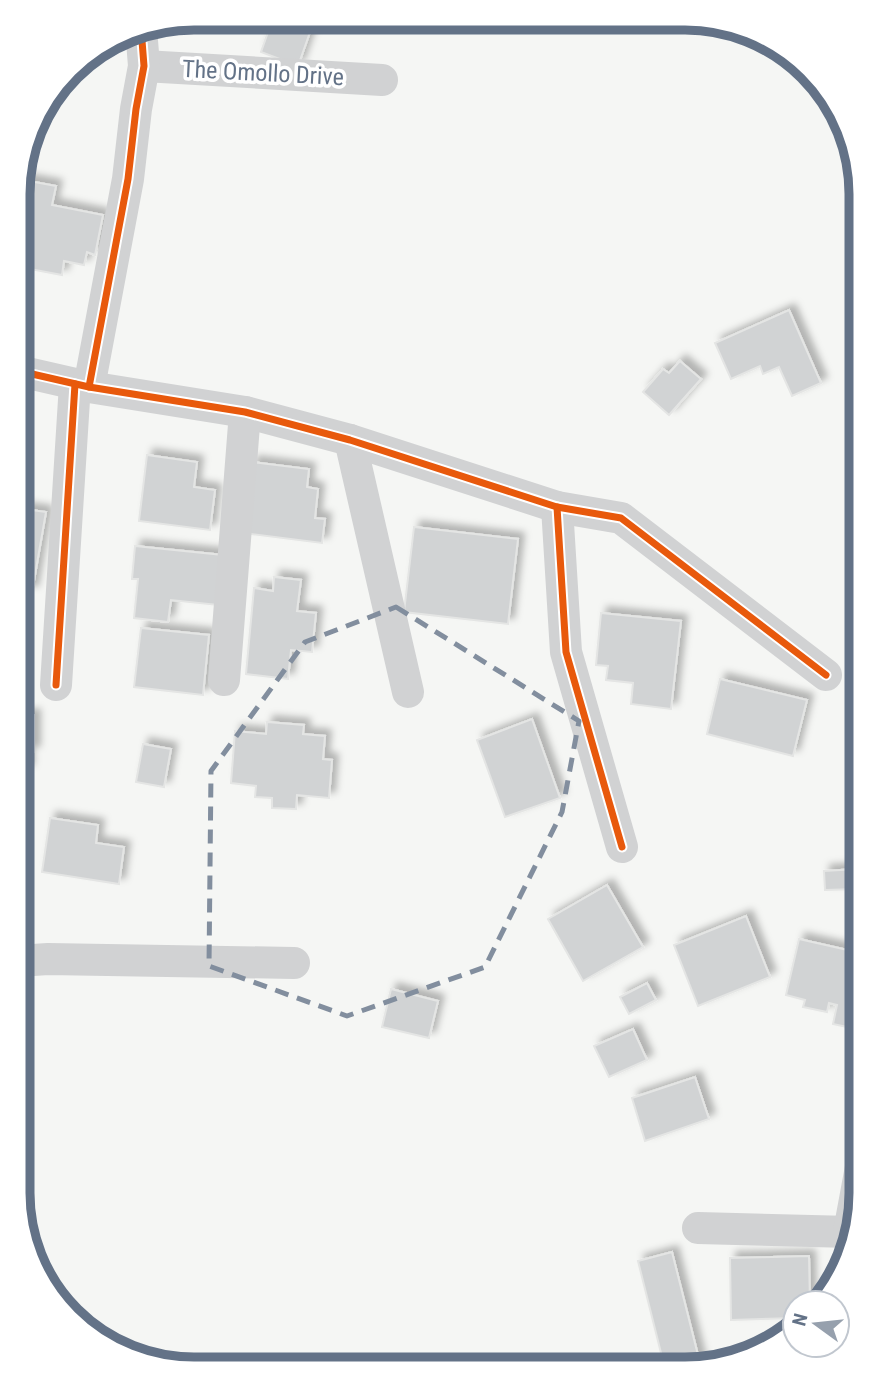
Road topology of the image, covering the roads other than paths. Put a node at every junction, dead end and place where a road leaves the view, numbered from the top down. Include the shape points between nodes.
1 (142, 38) edge
2 (144, 66) junction
3 (382, 80) dead end
4 (30, 373) edge
5 (82, 385) junction
6 (245, 412) junction
7 (350, 440) junction
8 (557, 507) junction
9 (826, 675) dead end
10 (224, 680) dead end
11 (55, 685) dead end
12 (408, 692) dead end
13 (622, 846) dead end
14 (30, 960) edge
15 (294, 963) dead end
16 (698, 1228) dead end
17 (845, 1232) edge

1 - 2 street
2 - 3 street, The Omollo Drive
2 - 5 street via 128,179
4 - 5 street
5 - 6 street
5 - 11 street
6 - 7 street
6 - 10 street
7 - 8 street
7 - 12 street
8 - 9 street via 621,518
8 - 13 street via 566,652
14 - 15 street
16 - 17 street

